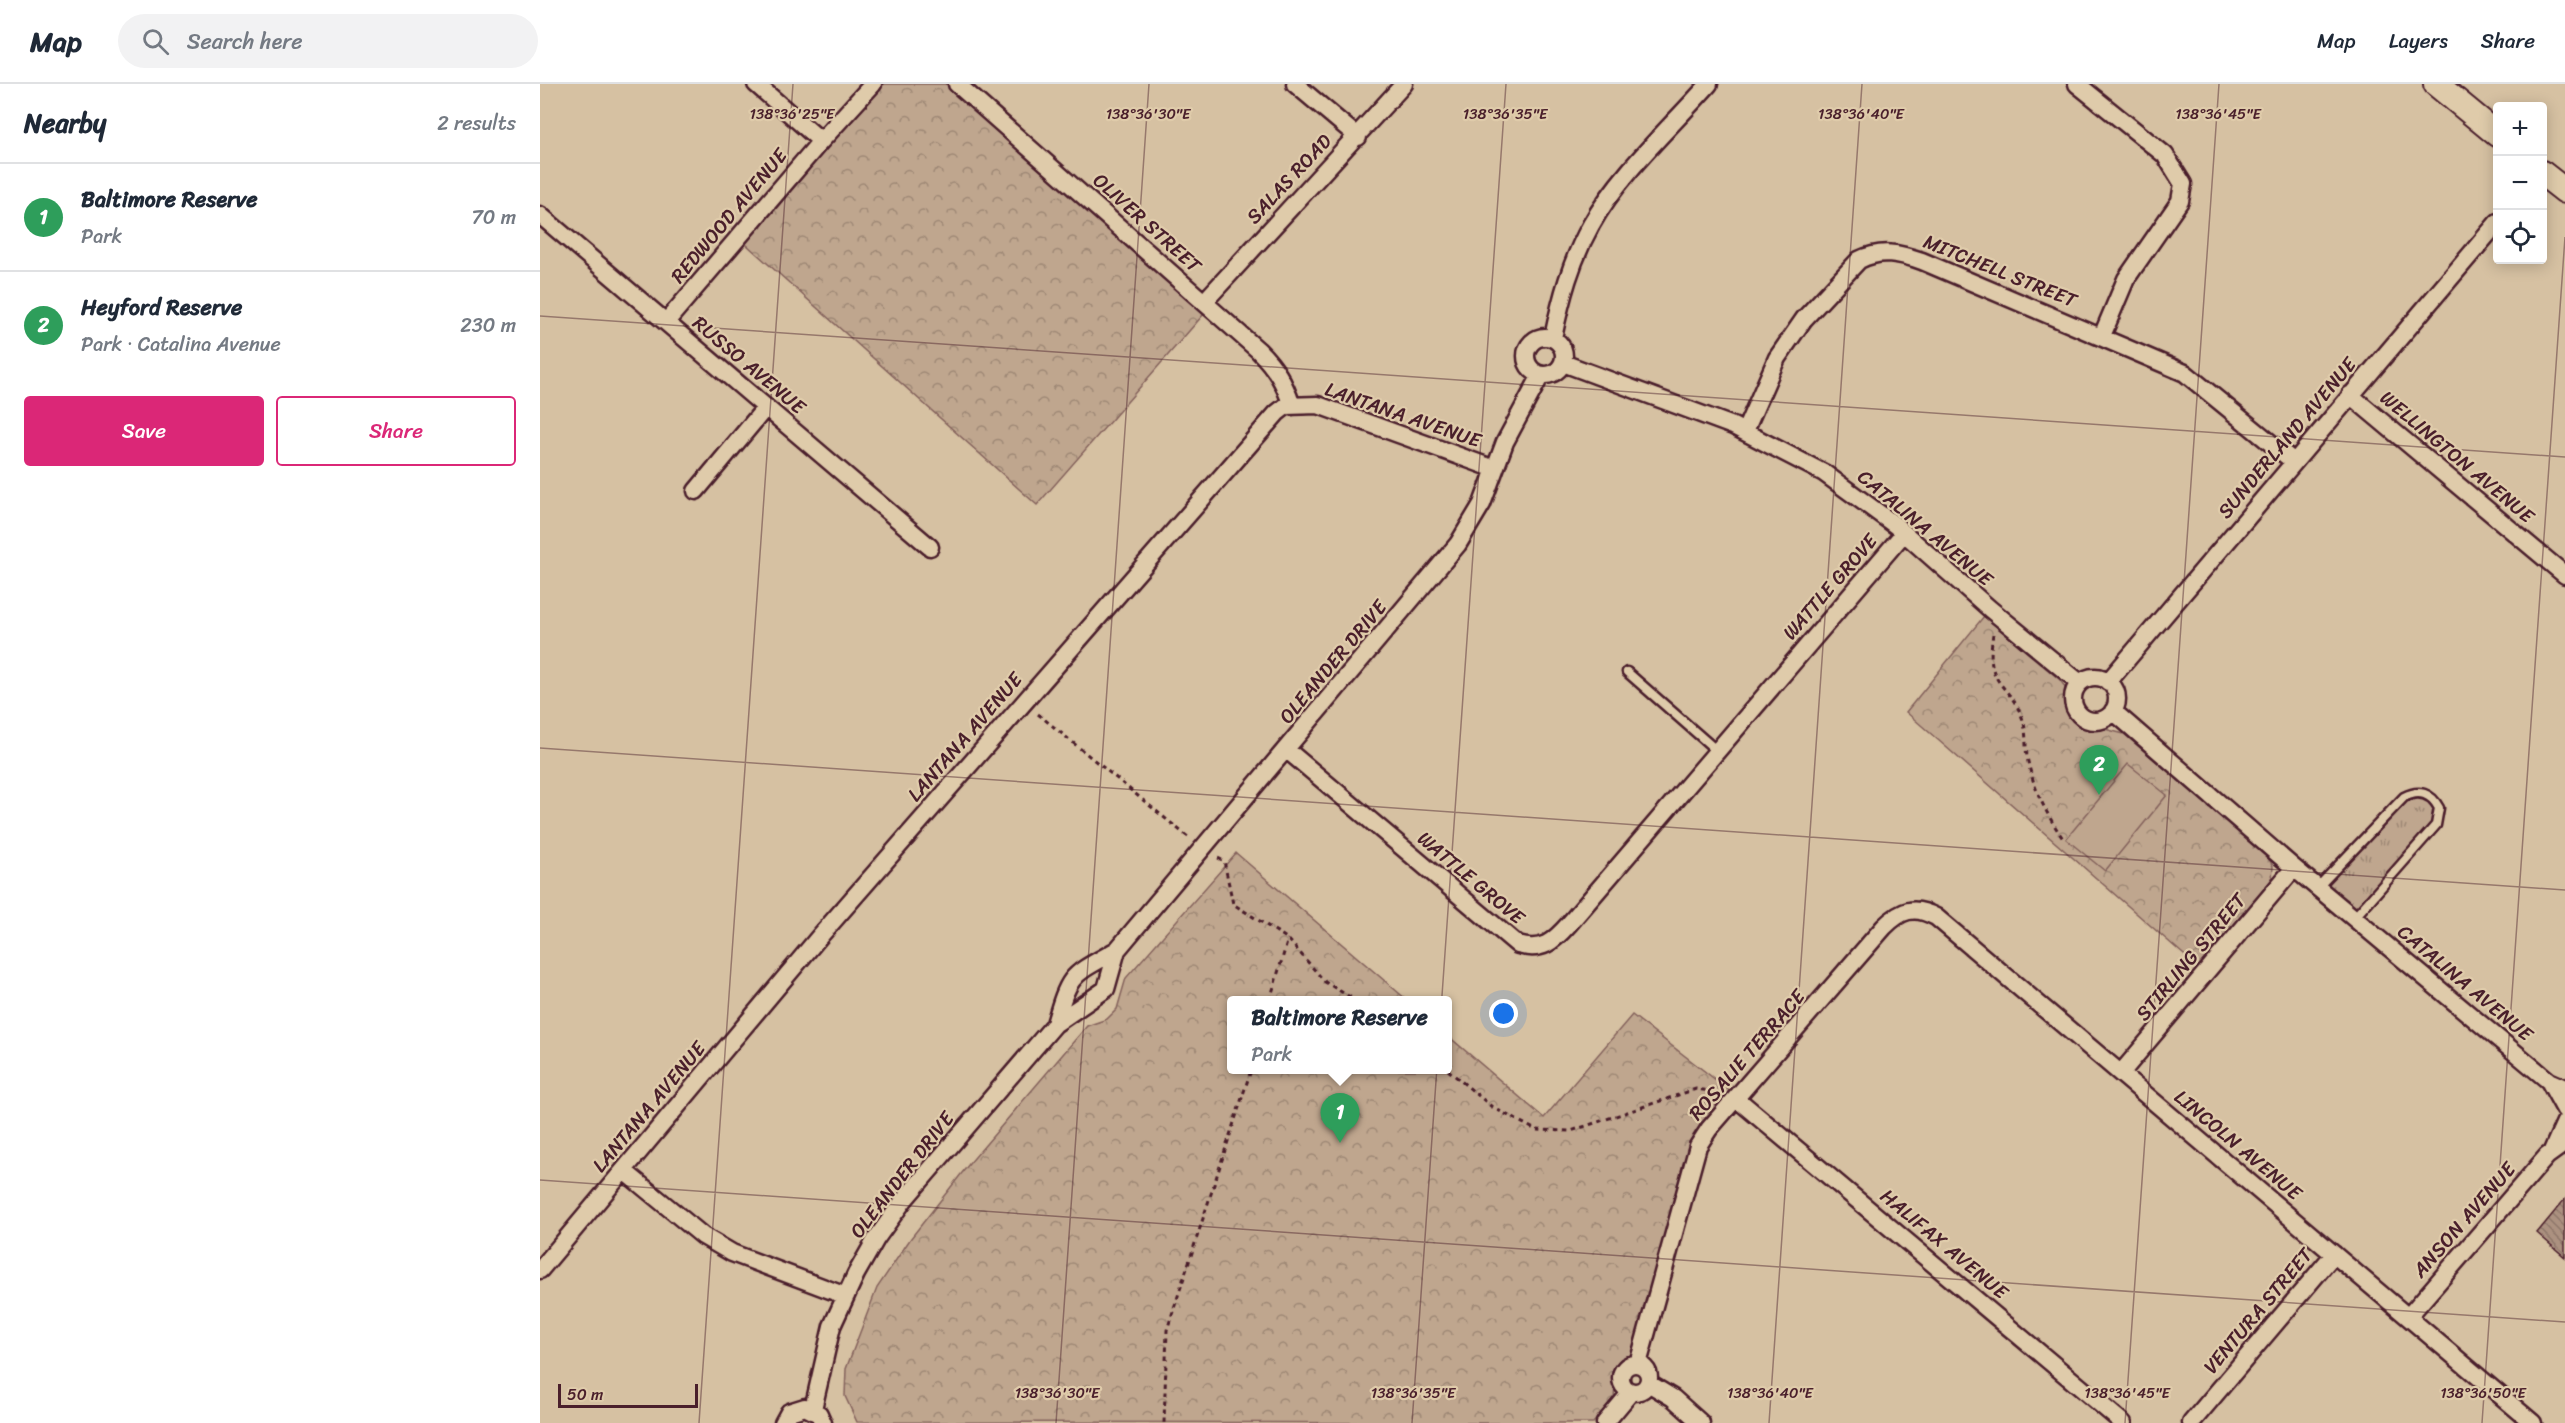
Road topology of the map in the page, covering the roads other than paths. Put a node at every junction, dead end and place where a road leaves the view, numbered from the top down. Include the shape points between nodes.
1 (756, 84) edge
2 (873, 84) edge
3 (957, 84) edge
4 (1295, 84) edge
5 (1404, 84) edge
6 (1709, 84) edge
7 (2077, 84) edge
8 (2436, 84) edge
9 (2493, 131) edge
10 (1358, 137) junction
11 (821, 141) junction
12 (2547, 177) edge
13 (2565, 191) edge
14 (540, 215) edge
15 (2493, 228) edge
16 (1204, 302) junction
17 (666, 322) junction
18 (2102, 336) junction
19 (1553, 338) junction
20 (1563, 363) junction
21 (1541, 375) junction
22 (2350, 395) junction
23 (1292, 406) junction
24 (766, 407) junction
25 (1745, 431) junction
26 (2294, 462) junction
27 (1495, 469) junction
28 (696, 491) dead end
29 (1905, 533) junction
30 (930, 547) dead end
31 (2565, 575) edge
32 (1627, 672) dead end
33 (2109, 682) junction
34 (2080, 683) junction
35 (2113, 711) junction
36 (1287, 750) junction
37 (1716, 750) junction
38 (2294, 868) junction
39 (2317, 888) junction
40 (1911, 910) joint
41 (2354, 918) junction
42 (1117, 950) junction
43 (1055, 1024) junction
44 (2121, 1073) junction
45 (2549, 1080) junction
46 (2565, 1088) edge
47 (1737, 1099) junction
48 (2565, 1110) edge
49 (2565, 1122) edge
50 (2558, 1147) edge
51 (624, 1171) junction
52 (2334, 1254) junction
53 (540, 1270) edge
54 (846, 1296) junction
55 (2408, 1317) junction
56 (1638, 1364) junction
57 (1648, 1383) junction
58 (1631, 1392) junction
59 (813, 1409) junction
60 (783, 1423) edge
61 (823, 1423) edge
62 (1605, 1423) edge
63 (1701, 1423) edge
64 (2123, 1423) edge
65 (2191, 1423) edge
66 (2533, 1423) edge

1 - 11 street
2 - 11 street, REDWOOD AVENUE
3 - 16 street, OLIVER STREET
4 - 10 street
5 - 10 street, SALAS ROAD
6 - 19 street via 1615,190 1592,224 1562,294
7 - 18 street via 2165,155 2183,184 2175,209 2126,279
8 - 9 street
10 - 16 street, SALAS ROAD
11 - 17 street, REDWOOD AVENUE
12 - 13 street
14 - 17 street, RUSSO AVENUE
15 - 22 street, SUNDERLAND AVENUE
16 - 23 street, OLIVER STREET via 1274,366
17 - 24 street, RUSSO AVENUE
18 - 25 street, MITCHELL STREET via 1922,261 1891,253 1870,255 1849,268 1789,341 1777,358
18 - 26 street, MITCHELL STREET via 2185,373
19 - 20 street via 1562,346
19 - 21 street via 1535,339 1526,352 1528,366
20 - 21 street via 1553,373
20 - 25 street, CATALINA AVENUE
21 - 27 street, OLEANDER DRIVE
22 - 26 street, SUNDERLAND AVENUE
22 - 31 street, WELLINGTON AVENUE
23 - 27 street, LANTANA AVENUE via 1318,405
23 - 51 street, LANTANA AVENUE via 1277,413 1256,435 820,936
24 - 28 street
24 - 30 street, RUSSO AVENUE
25 - 29 street, CATALINA AVENUE via 1824,473
26 - 33 street, SUNDERLAND AVENUE
27 - 36 street, OLEANDER DRIVE via 1482,504 1458,544
29 - 34 street, CATALINA AVENUE
29 - 37 street, WATTLE GROVE
32 - 37 lane
33 - 34 street via 2096,677
33 - 35 street via 2116,694
34 - 35 street via 2072,698 2078,713 2093,721
35 - 38 street, CATALINA AVENUE
36 - 37 street, WATTLE GROVE via 1508,937 1530,948 1555,940
36 - 42 street, OLEANDER DRIVE
38 - 39 street, CATALINA AVENUE
38 - 44 street, STIRLING STREET
39 - 41 street, CATALINA AVENUE
39 - 41 lane via 2404,797 2420,792 2432,797 2439,808 2436,825
40 - 44 street, LINCOLN AVENUE via 1936,917
40 - 47 street, ROSALIE TERRACE via 1902,912 1884,927
41 - 45 street, CATALINA AVENUE
42 - 43 street, OLEANDER DRIVE via 1106,989
42 - 43 street, OLEANDER DRIVE via 1071,977
43 - 54 street, OLEANDER DRIVE via 904,1200 876,1239
44 - 52 street, LINCOLN AVENUE
45 - 46 street, CATALINA AVENUE
45 - 48 street, CATALINA AVENUE
47 - 56 street, ROSALIE TERRACE via 1698,1146
47 - 64 street, HALIFAX AVENUE
49 - 50 street, ANSON AVENUE
50 - 55 street, ANSON AVENUE
51 - 53 street, LANTANA AVENUE
51 - 54 street via 703,1236 732,1253
52 - 55 street, LINCOLN AVENUE
52 - 65 street, VENTURA STREET
54 - 59 street, OLEANDER DRIVE via 832,1326
55 - 66 street, LINCOLN AVENUE
56 - 57 street via 1647,1370
56 - 58 street via 1628,1365 1621,1373 1622,1384
57 - 58 street via 1642,1390
57 - 63 street via 1674,1398
58 - 62 street
59 - 60 street via 794,1409
59 - 61 street

